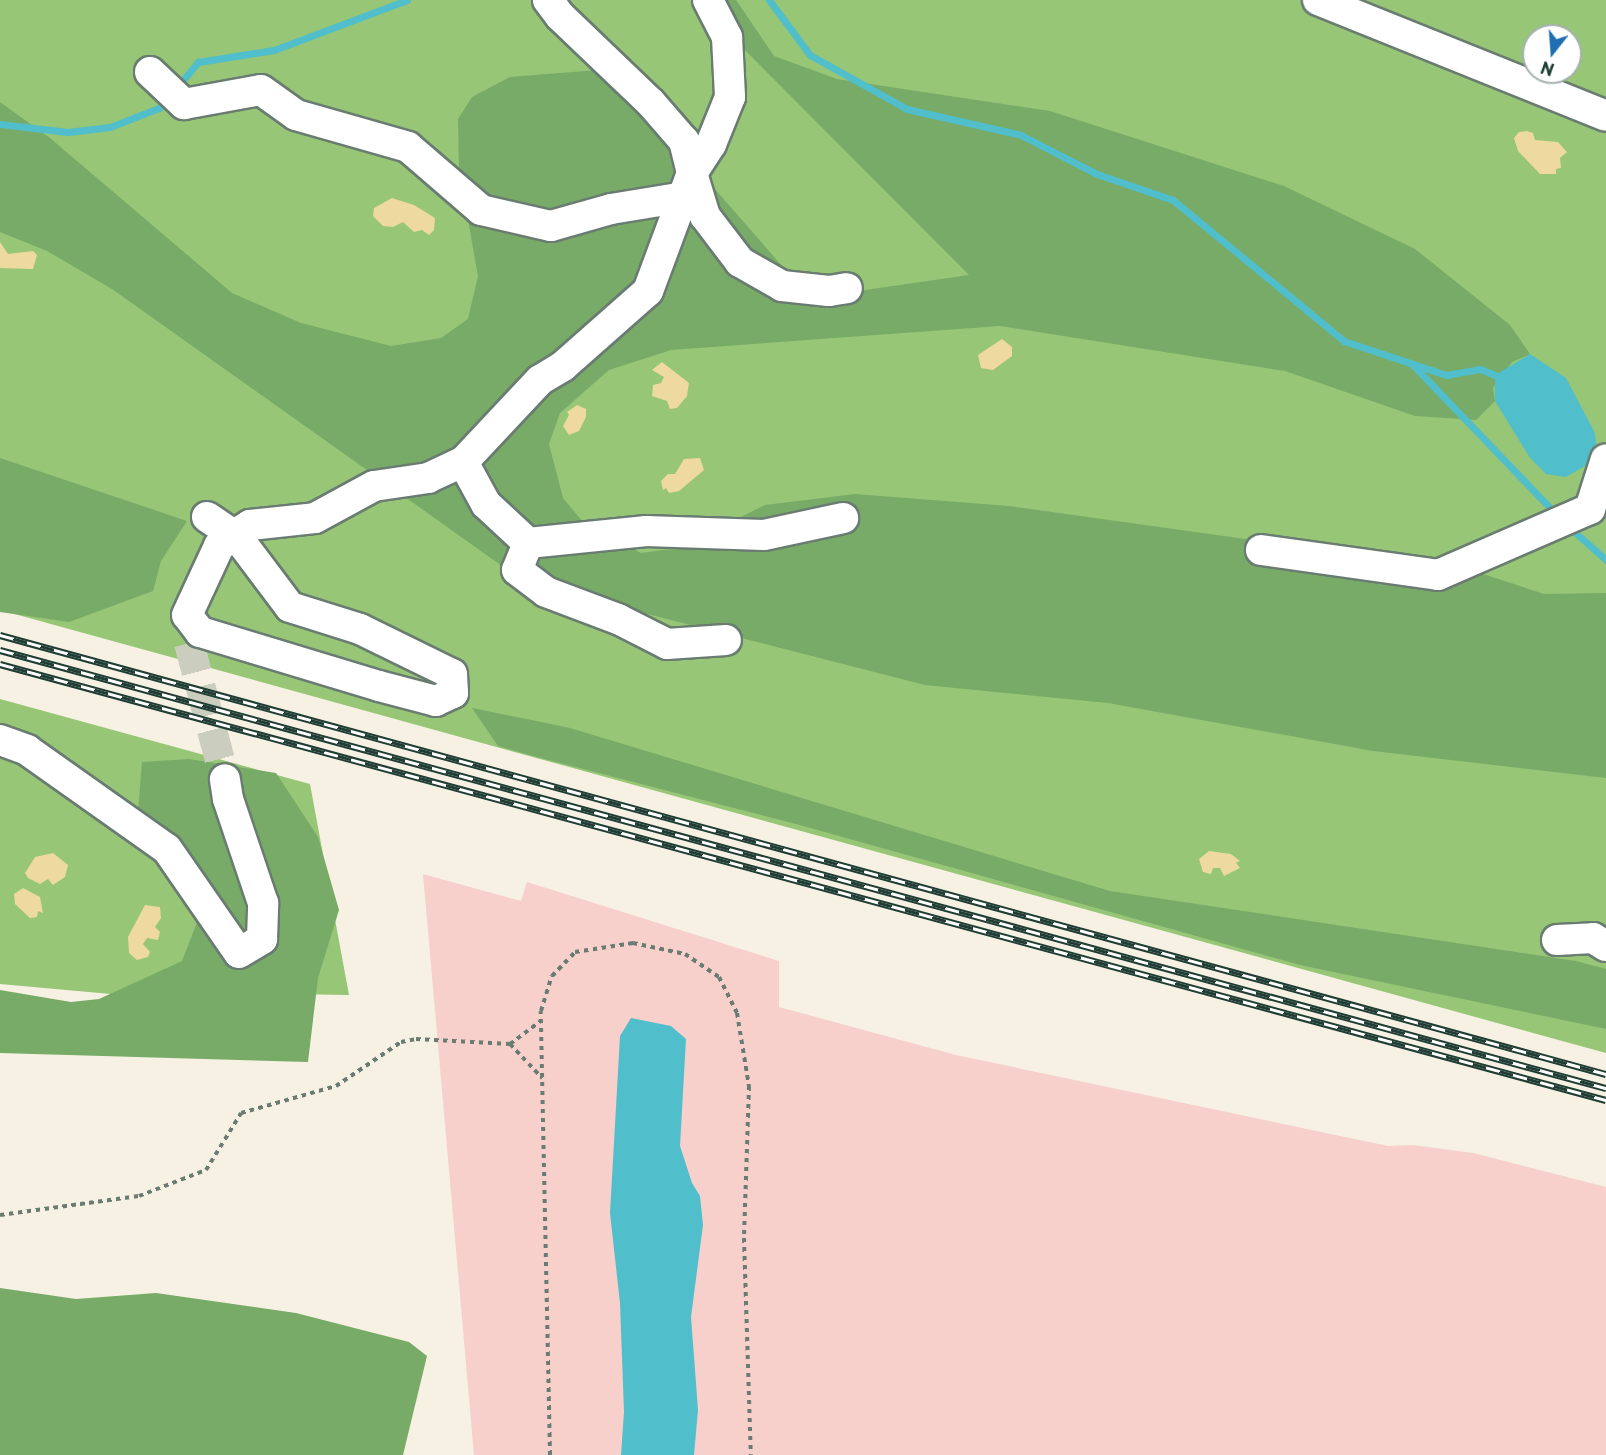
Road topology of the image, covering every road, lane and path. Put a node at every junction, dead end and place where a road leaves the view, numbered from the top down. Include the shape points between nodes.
1 (548, 0) edge
2 (708, 0) edge
3 (1318, 0) edge
4 (150, 72) dead end
5 (1606, 116) edge
6 (688, 185) junction
7 (847, 288) dead end
8 (1606, 459) edge
9 (463, 462) junction
10 (207, 517) dead end
11 (843, 518) dead end
12 (234, 536) junction
13 (528, 543) junction
14 (1262, 550) dead end
15 (726, 640) dead end
16 (0, 740) edge
17 (225, 778) tunnel mouth
18 (1557, 940) dead end
19 (1606, 946) edge
20 (542, 1021) junction
21 (510, 1044) junction
22 (543, 1078) junction
23 (0, 1215) edge
24 (550, 1455) edge
25 (751, 1455) edge

1 - 6 lane via 684,141
2 - 6 lane via 727,38 730,97 711,144
3 - 5 lane
4 - 6 lane via 184,104 261,90 296,115 408,147 481,210 551,226
6 - 7 lane via 705,216 740,262 782,286 829,291
6 - 9 lane via 648,291 563,366 540,380
8 - 14 lane via 1590,509 1438,575
9 - 12 lane via 428,478 374,486 315,518 250,525
9 - 13 lane via 486,504
10 - 12 lane
11 - 13 lane via 764,535 646,531
12 - 12 lane via 219,546 188,629 436,701 453,693 452,674 360,629 290,607
13 - 15 lane via 517,570 546,592 618,619 667,644
16 - 17 lane via 27,750 167,849 239,952 262,939 263,903 228,799
18 - 19 lane via 1593,938
20 - 21 path
20 - 22 path
20 - 25 path via 552,976 575,952 633,943 685,954 719,977 733,1004 749,1086 744,1238
21 - 22 path
21 - 23 path via 416,1039 401,1042 336,1086 241,1113 206,1170 139,1196
22 - 24 path

